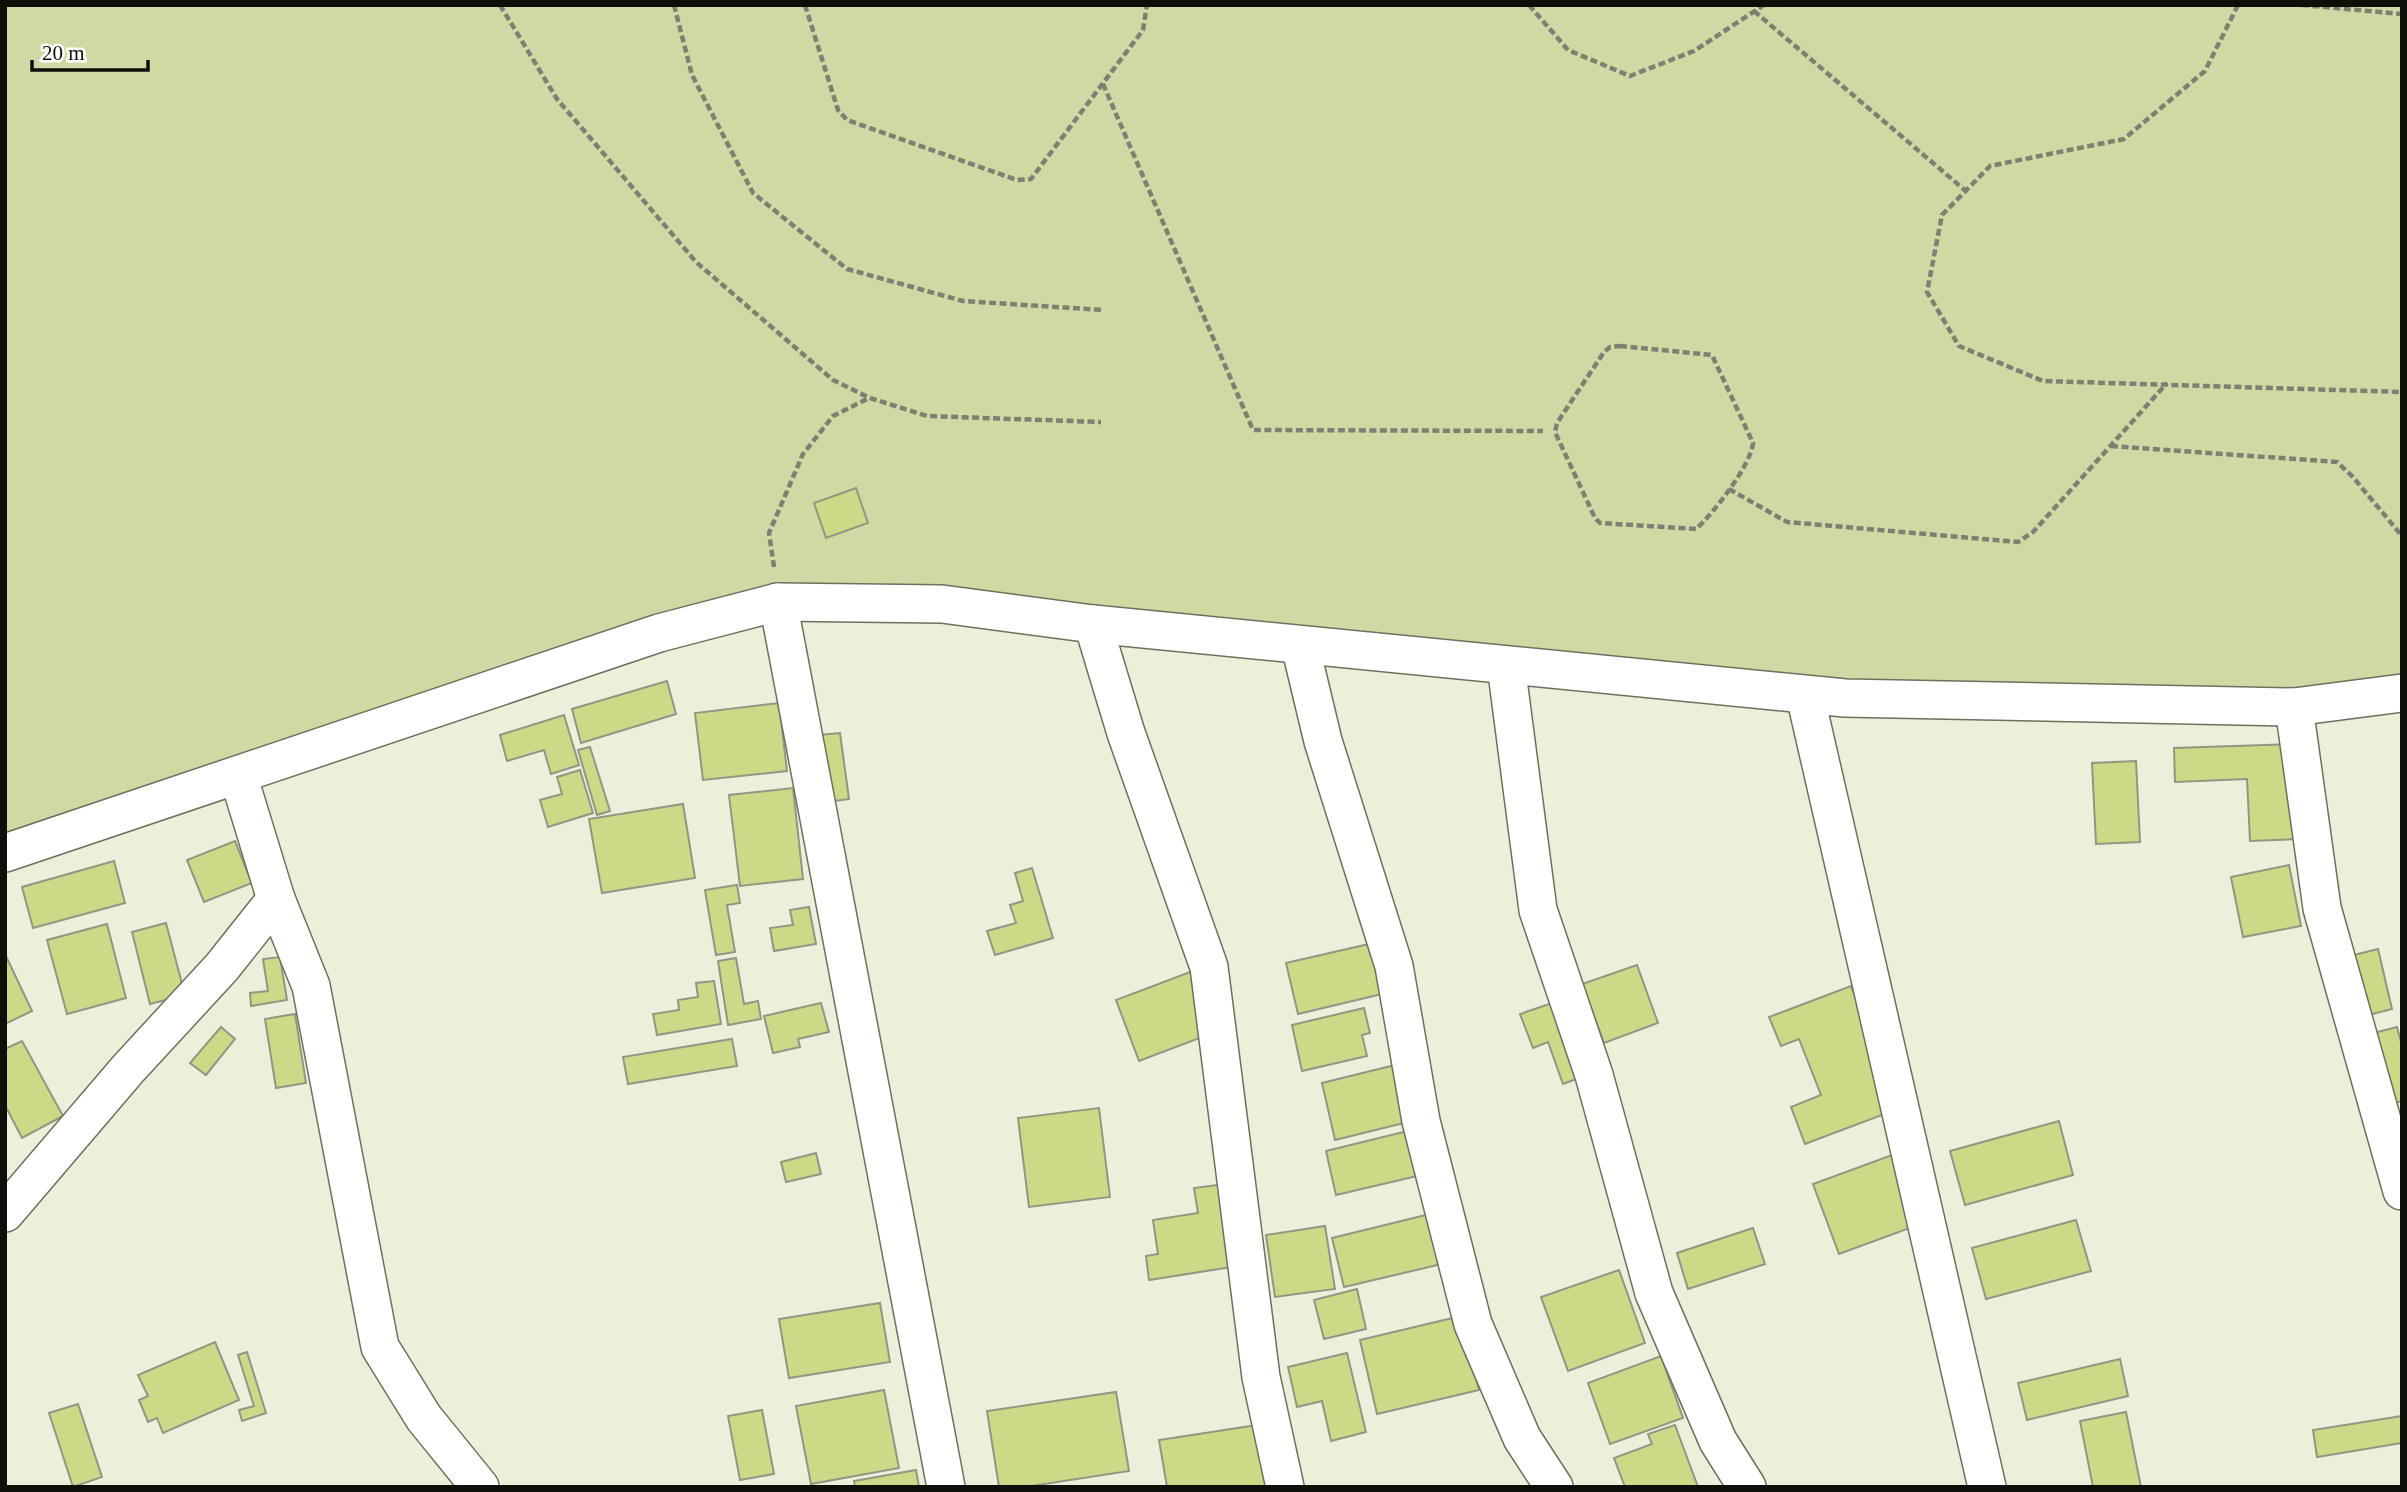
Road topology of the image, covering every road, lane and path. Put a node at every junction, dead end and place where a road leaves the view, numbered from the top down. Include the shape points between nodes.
1 (500, 5) edge
2 (674, 5) edge
3 (805, 5) edge
4 (1147, 5) edge
5 (1530, 5) edge
6 (1764, 5) edge
7 (2238, 5) edge
8 (2302, 5) edge
9 (1755, 11) junction
10 (2402, 14) edge
11 (1103, 84) junction
12 (1966, 191) junction
13 (1103, 310) dead end
14 (2167, 383) junction
15 (2402, 391) edge
16 (870, 398) junction
17 (1101, 422) dead end
18 (1543, 431) dead end
19 (2110, 446) junction
20 (1728, 489) junction
21 (2402, 536) edge
22 (778, 602) junction
23 (1093, 624) junction
24 (1300, 645) junction
25 (1506, 665) junction
26 (2402, 693) edge
27 (1805, 695) junction
28 (2294, 707) junction
29 (238, 775) junction
30 (5, 853) edge
31 (276, 899) junction
32 (2402, 1191) edge
33 (5, 1213) edge
34 (480, 1487) edge
35 (946, 1487) edge
36 (1284, 1487) edge
37 (1554, 1487) edge
38 (1746, 1487) edge
39 (1987, 1487) edge

1 - 16 path via 556,99 696,262 832,380
2 - 13 path via 692,75 753,193 847,269 963,302
3 - 11 path via 838,110 847,120 1017,180 1031,179
4 - 11 path via 1143,30
5 - 9 path via 1568,50 1630,76 1694,51
6 - 9 path
7 - 12 path via 2205,71 2124,139 1990,166
8 - 10 path
9 - 12 path
11 - 18 path via 1253,430
12 - 14 path via 1942,215 1927,292 1959,346 2043,381
14 - 15 path
14 - 19 path
16 - 17 path via 927,416
16 - 22 path via 833,416 803,454 769,533
19 - 20 path via 2034,532 2018,542 1787,522
19 - 21 path via 2337,462
20 - 20 path via 1750,457 1753,443 1712,355 1620,346 1604,352 1555,427 1595,518 1600,523 1696,529
22 - 23 street via 942,604
22 - 29 street via 659,632
22 - 35 street
23 - 24 street
23 - 36 street via 1126,733 1209,967 1261,1377
24 - 25 street
24 - 37 street via 1323,741 1394,966 1421,1121 1473,1324 1522,1438
25 - 27 street
25 - 38 street via 1538,910 1594,1075 1654,1293 1718,1441
26 - 28 street
27 - 28 street
27 - 39 street
28 - 32 street via 2322,908
29 - 30 street
29 - 31 street
31 - 33 street via 222,967
31 - 34 street via 311,986 380,1347 424,1418

